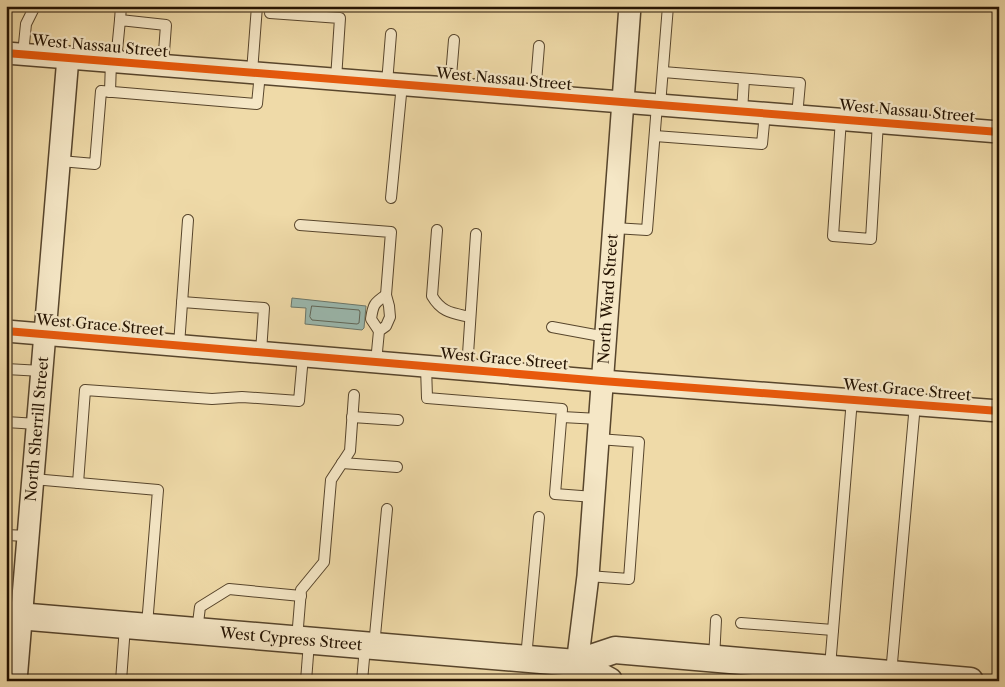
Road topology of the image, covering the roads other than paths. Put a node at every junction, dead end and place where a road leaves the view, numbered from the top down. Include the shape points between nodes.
1 (35, 6) edge
2 (121, 6) edge
3 (257, 6) edge
4 (630, 6) edge
5 (668, 6) edge
6 (270, 13) dead end
7 (120, 20) junction
8 (391, 34) dead end
9 (454, 40) dead end
10 (539, 46) dead end
11 (15, 53) edge
12 (68, 58) junction
13 (114, 61) junction
14 (163, 65) junction
15 (662, 72) junction
16 (256, 73) junction
17 (336, 79) junction
18 (744, 79) junction
19 (394, 84) junction
20 (450, 88) junction
21 (110, 92) junction
22 (535, 95) junction
23 (623, 102) junction
24 (658, 105) junction
25 (742, 112) junction
26 (765, 113) junction
27 (797, 116) junction
28 (841, 120) junction
29 (878, 122) junction
30 (999, 132) edge
31 (654, 136) junction
32 (60, 161) junction
33 (391, 198) dead end
34 (188, 220) dead end
35 (300, 224) dead end
36 (614, 228) junction
37 (437, 230) dead end
38 (476, 234) dead end
39 (386, 295) junction
40 (182, 302) junction
41 (470, 317) junction
42 (552, 327) dead end
43 (6, 330) edge
44 (379, 331) junction
45 (45, 334) junction
46 (606, 337) junction
47 (179, 345) junction
48 (261, 352) junction
49 (303, 356) junction
50 (376, 362) junction
51 (426, 366) junction
52 (6, 369) edge
53 (467, 369) junction
54 (42, 371) junction
55 (602, 381) junction
56 (354, 395) dead end
57 (852, 399) junction
58 (915, 404) junction
59 (999, 411) edge
60 (562, 416) junction
61 (352, 417) junction
62 (398, 420) dead end
63 (6, 422) edge
64 (38, 424) junction
65 (599, 429) junction
66 (342, 463) junction
67 (397, 467) dead end
68 (33, 479) junction
69 (78, 483) junction
70 (594, 497) junction
71 (387, 509) dead end
72 (539, 517) dead end
73 (6, 535) edge
74 (28, 536) junction
75 (588, 576) junction
76 (301, 596) junction
77 (14, 616) edge
78 (716, 620) dead end
79 (741, 623) dead end
80 (136, 626) junction
81 (833, 630) junction
82 (197, 631) junction
83 (303, 640) junction
84 (370, 646) junction
85 (526, 659) junction
86 (714, 659) junction
87 (830, 668) junction
88 (575, 672) edge
89 (892, 674) junction
90 (16, 681) edge
91 (121, 681) edge
92 (306, 681) edge
93 (362, 681) edge
94 (609, 681) edge
95 (970, 681) edge

1 - 11 lane
2 - 7 lane
3 - 16 lane
4 - 23 street, North Ward Street
5 - 15 lane
6 - 17 lane via 340,18
7 - 13 lane
7 - 14 lane via 166,25
8 - 19 lane
9 - 20 lane
10 - 22 lane
11 - 12 street, West Nassau Street
12 - 13 street, West Nassau Street
12 - 32 street, North Sherrill Street
13 - 14 street, West Nassau Street
13 - 21 lane
14 - 16 street, West Nassau Street
15 - 18 lane
15 - 24 lane
16 - 17 street, West Nassau Street
16 - 21 lane via 257,104
17 - 19 street, West Nassau Street
18 - 25 lane
18 - 27 lane via 800,83
19 - 20 street, West Nassau Street
19 - 33 lane
20 - 22 street, West Nassau Street
21 - 32 lane via 101,91 95,164
22 - 23 street, West Nassau Street
23 - 24 street, West Nassau Street
23 - 36 street, North Ward Street
24 - 25 street, West Nassau Street
24 - 31 lane
25 - 26 street, West Nassau Street
26 - 27 street, West Nassau Street
26 - 31 lane via 762,144
27 - 28 street, West Nassau Street
28 - 29 street, West Nassau Street
28 - 29 lane via 833,236 871,239
29 - 30 street, West Nassau Street
31 - 36 lane via 647,230
32 - 45 street, North Sherrill Street
34 - 40 lane
35 - 39 lane via 391,232
36 - 46 street, North Ward Street
37 - 41 lane via 432,296 437,306
38 - 41 lane
39 - 44 lane via 390,317
39 - 44 lane via 372,307 371,319
40 - 47 lane
40 - 48 lane via 264,308
41 - 53 lane
42 - 46 lane
43 - 45 street, West Grace Street
44 - 50 lane
45 - 47 street, West Grace Street
45 - 54 street, North Sherrill Street
46 - 55 street, North Ward Street
47 - 48 street, West Grace Street
48 - 49 street, West Grace Street
49 - 50 street, West Grace Street
49 - 69 lane via 300,401 242,397 212,400 85,390
50 - 51 street, West Grace Street
51 - 53 street, West Grace Street
51 - 60 lane via 427,398 562,409
52 - 54 lane
53 - 55 street, West Grace Street
54 - 64 street, North Sherrill Street
55 - 57 street, West Grace Street
55 - 65 street, North Ward Street
56 - 61 lane
57 - 58 street, West Grace Street
57 - 81 lane
58 - 59 street, West Grace Street
58 - 89 lane
60 - 65 lane
60 - 70 lane via 555,494
61 - 62 lane
61 - 66 lane via 350,451
63 - 64 lane
64 - 68 street, North Sherrill Street
65 - 70 street, North Ward Street
65 - 75 lane via 639,442 629,579
66 - 67 lane
66 - 76 lane via 331,480 324,562 301,590
68 - 69 lane
68 - 74 street, North Sherrill Street
69 - 80 lane via 158,490
70 - 75 street, North Ward Street
71 - 84 lane
72 - 85 lane
73 - 74 lane
74 - 77 street, North Sherrill Street
75 - 88 street, North Ward Street
76 - 82 lane via 229,589 200,607
76 - 83 lane
77 - 80 street, West Cypress Street
77 - 90 street, North Sherrill Street
78 - 86 lane
79 - 81 lane
80 - 82 street, West Cypress Street
80 - 91 lane
81 - 87 lane
82 - 83 street, West Cypress Street
83 - 84 street, West Cypress Street
83 - 92 lane
84 - 85 street, West Cypress Street
84 - 93 lane
85 - 88 street, West Cypress Street
86 - 87 street, West Cypress Street
86 - 88 street, West Cypress Street via 615,650
87 - 89 street, West Cypress Street
88 - 94 street, West Cypress Street
89 - 95 street, West Cypress Street

